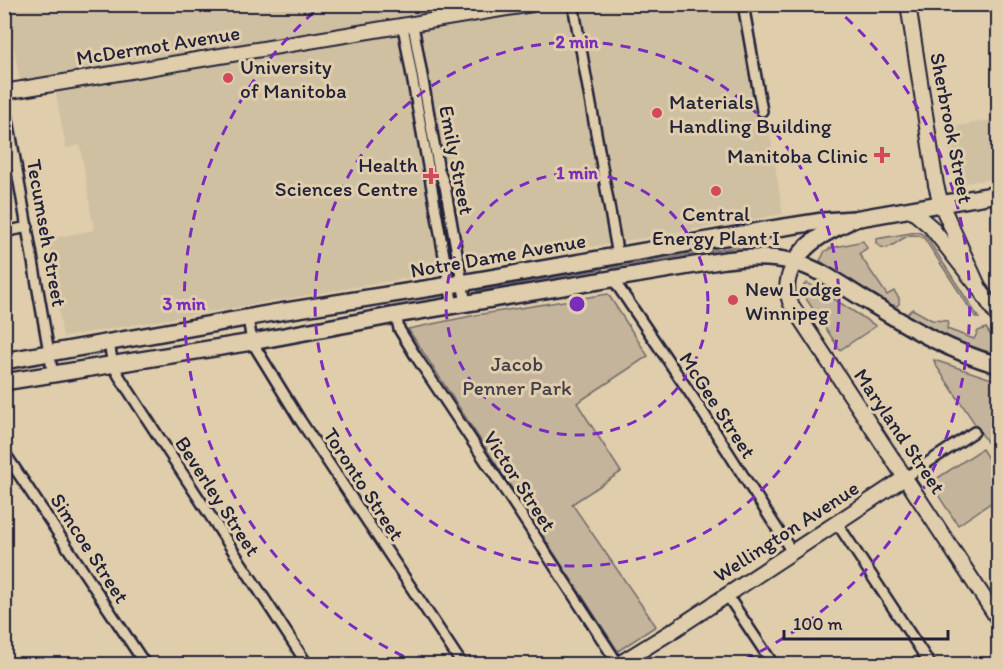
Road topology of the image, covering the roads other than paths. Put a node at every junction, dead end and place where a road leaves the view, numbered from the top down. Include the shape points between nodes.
1 (532, 4) edge
2 (573, 4) edge
3 (743, 4) edge
4 (909, 4) edge
5 (408, 25) junction
6 (4, 92) edge
7 (4, 98) edge
8 (762, 111) dead end
9 (999, 194) edge
10 (941, 204) junction
11 (910, 209) junction
12 (854, 219) junction
13 (28, 227) junction
14 (4, 231) edge
15 (618, 256) junction
16 (795, 262) junction
17 (613, 279) junction
18 (456, 284) junction
19 (980, 288) junction
20 (460, 305) junction
21 (396, 315) junction
22 (999, 317) edge
23 (248, 318) junction
24 (252, 342) junction
25 (109, 343) junction
26 (50, 354) junction
27 (4, 361) edge
28 (113, 365) junction
29 (999, 365) edge
30 (53, 375) junction
31 (4, 382) edge
32 (974, 432) dead end
33 (4, 452) edge
34 (906, 477) junction
35 (837, 524) junction
36 (792, 552) junction
37 (727, 595) junction
38 (999, 619) edge
39 (145, 664) edge
40 (307, 664) edge
41 (462, 664) edge
42 (618, 664) edge
43 (773, 664) edge
44 (930, 664) edge

1 - 5 street, McDermot Avenue
2 - 15 street
3 - 8 street
4 - 10 street, Sherbrook Street
5 - 6 street, McDermot Avenue
5 - 18 street, Emily Street
7 - 13 street, Tecumseh Street
9 - 10 main road, Notre Dame Avenue
10 - 11 main road, Notre Dame Avenue
10 - 19 street, Sherbrook Street
11 - 12 main road, Notre Dame Avenue
11 - 19 street, Sherbrook Street via 931,226
12 - 15 main road, Notre Dame Avenue via 823,220
12 - 16 main road via 815,239
13 - 14 street
13 - 26 street, Tecumseh Street
15 - 18 main road, Notre Dame Avenue
16 - 17 main road, Notre Dame Avenue via 745,258
16 - 29 main road, Notre Dame Avenue via 929,339
16 - 34 street, Maryland Street via 787,282 792,306
17 - 20 main road, Notre Dame Avenue
17 - 36 street, McGee Street
18 - 20 street, Emily Street
18 - 23 main road, Notre Dame Avenue
19 - 22 street, Sherbrook Street
20 - 21 main road, Notre Dame Avenue
21 - 24 main road, Notre Dame Avenue
21 - 42 street, Victor Street via 399,329 415,355
23 - 24 street, Toronto Street
23 - 25 main road, Notre Dame Avenue
24 - 28 main road, Notre Dame Avenue
24 - 41 street, Toronto Street
25 - 26 main road, Notre Dame Avenue
25 - 28 street, Beverley Street
26 - 27 main road, Notre Dame Avenue
26 - 30 street, Tecumseh Street
28 - 30 main road, Notre Dame Avenue
28 - 40 street, Beverley Street
30 - 31 main road, Notre Dame Avenue
32 - 34 street, Wellington Avenue
33 - 39 street, Simcoe Street
34 - 35 street, Wellington Avenue
34 - 38 street, Maryland Street
35 - 36 street, Wellington Avenue
35 - 44 street
36 - 37 street, Wellington Avenue
37 - 42 street, Wellington Avenue
37 - 43 street

